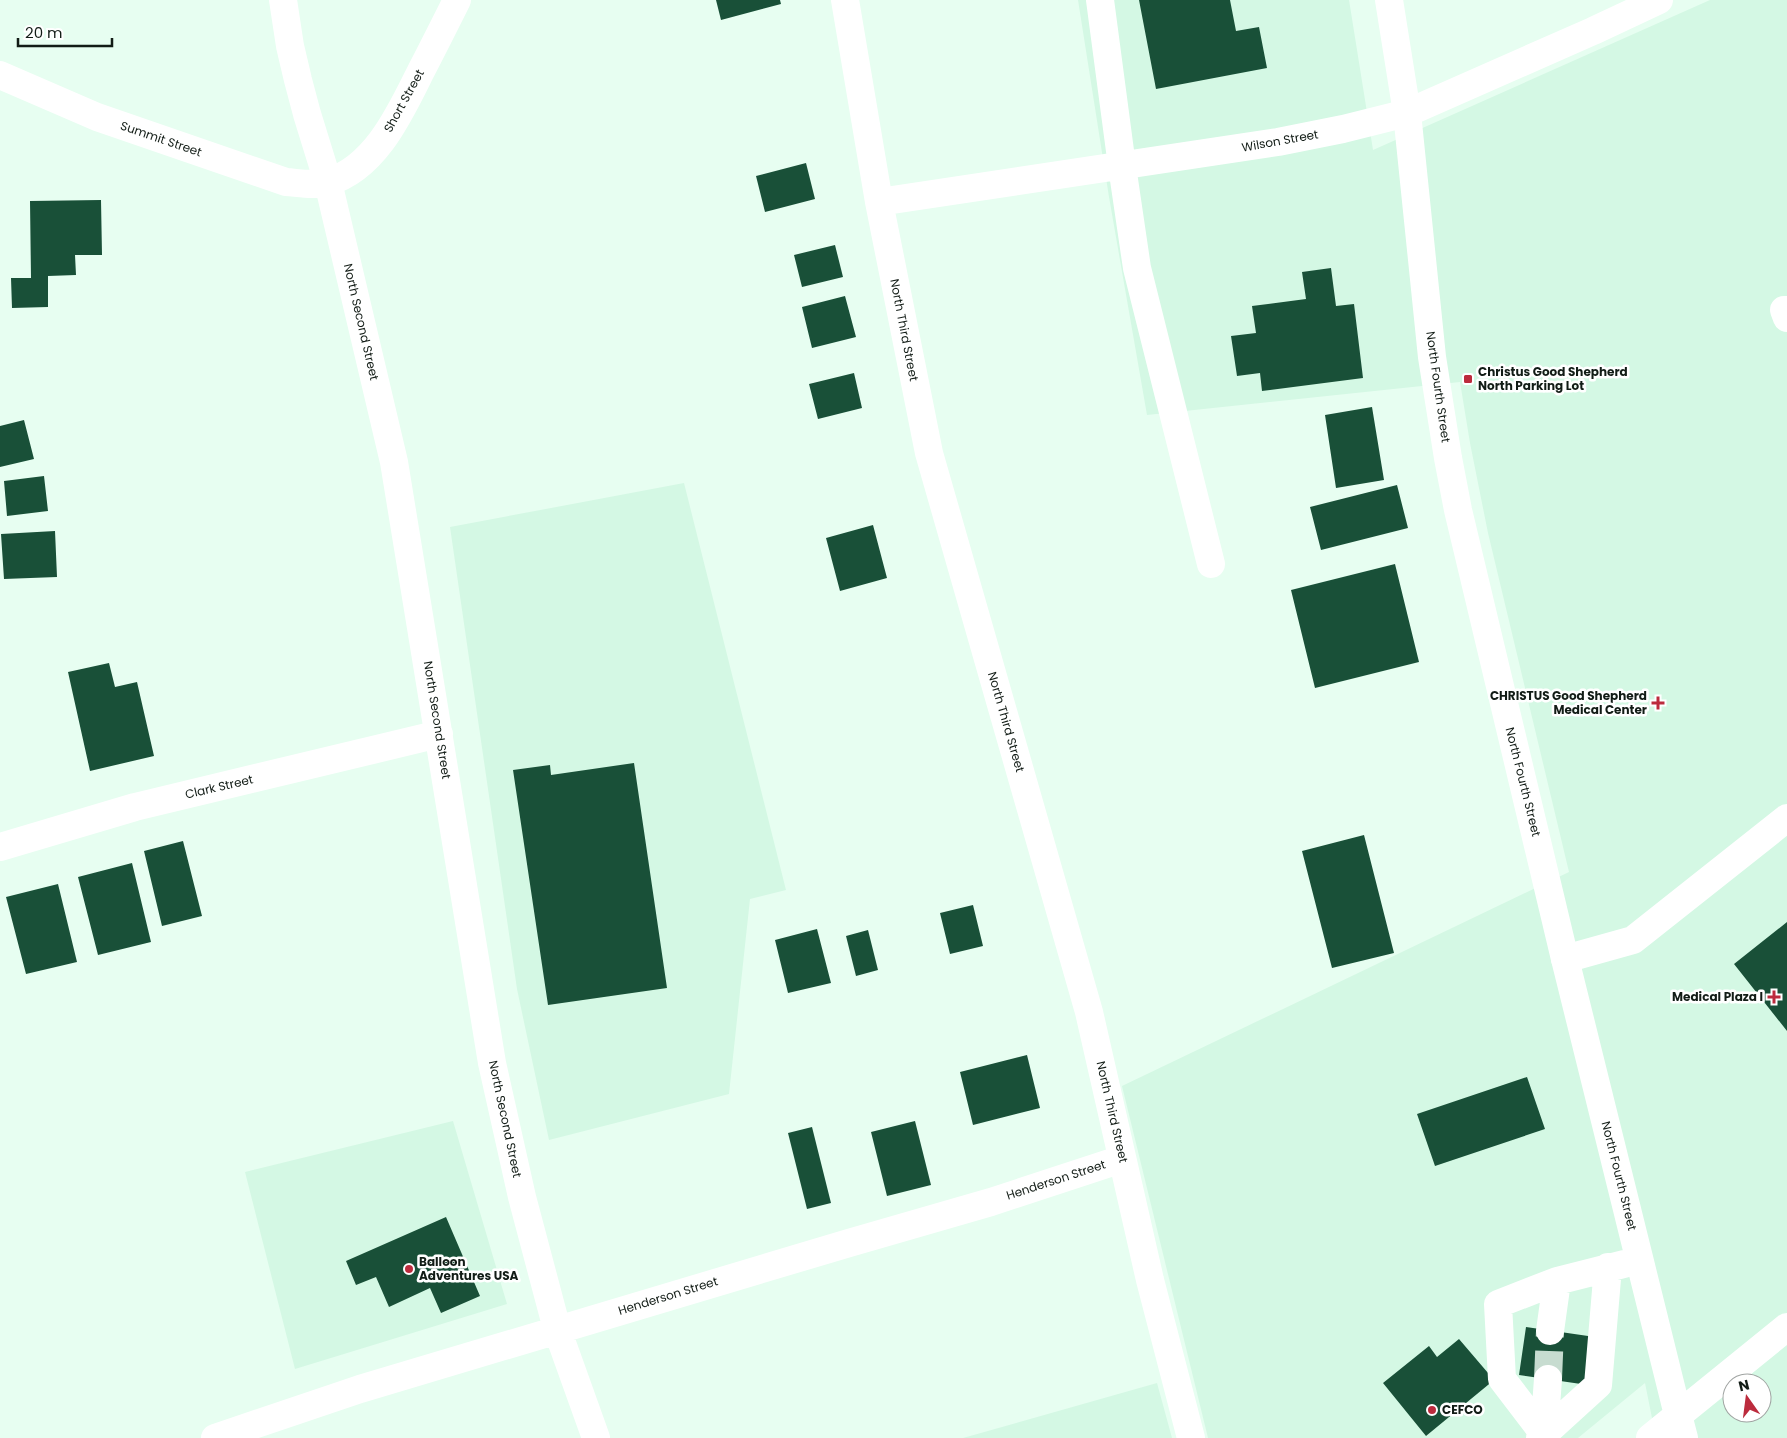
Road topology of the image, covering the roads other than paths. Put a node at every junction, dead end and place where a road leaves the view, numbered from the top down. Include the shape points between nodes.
1 (283, 0) edge
2 (457, 0) edge
3 (845, 0) edge
4 (1100, 0) edge
5 (1389, 0) edge
6 (1658, 0) edge
7 (0, 75) edge
8 (1407, 113) junction
9 (1122, 166) junction
10 (328, 182) junction
11 (879, 202) junction
12 (1787, 310) edge
13 (1787, 318) edge
14 (1211, 564) dead end
15 (439, 734) junction
16 (1787, 818) edge
17 (0, 847) edge
18 (1565, 959) junction
19 (1122, 1158) junction
20 (1640, 1260) junction
21 (1608, 1267) junction
22 (1557, 1281) junction
23 (1787, 1327) edge
24 (557, 1329) junction
25 (1550, 1330) tunnel mouth
26 (1548, 1379) tunnel mouth
27 (1681, 1426) edge
28 (1542, 1436) edge
29 (215, 1438) edge
30 (596, 1438) edge
31 (1191, 1438) edge
32 (1650, 1438) edge

1 - 10 street, North Second Street via 298,80
2 - 10 street, Short Street via 396,121 364,160 348,173
3 - 11 street, North Third Street
4 - 9 street
5 - 8 street, North Fourth Street
6 - 8 street, Wilson Street
7 - 10 street, Summit Street via 97,117 286,182
8 - 9 street, Wilson Street via 1278,142
8 - 18 street, North Fourth Street via 1432,357 1448,458 1469,561
9 - 11 street, Wilson Street
9 - 14 street via 1137,268
10 - 15 street, North Second Street via 394,462
11 - 19 street, North Third Street via 929,453 1089,1012
12 - 13 street via 1784,310
15 - 17 street, Clark Street via 135,807
15 - 24 street, North Second Street via 492,1063 522,1197
16 - 18 street via 1633,940
18 - 20 street, North Fourth Street
19 - 24 street, Henderson Street via 990,1202
19 - 31 street, North Third Street
20 - 21 street
20 - 27 street, North Fourth Street
21 - 22 street
21 - 28 street via 1598,1385
22 - 25 street
22 - 28 street via 1498,1304 1502,1379
23 - 27 street
24 - 29 street, Henderson Street via 360,1389
24 - 30 street, North Second Street
26 - 28 street
27 - 32 street

